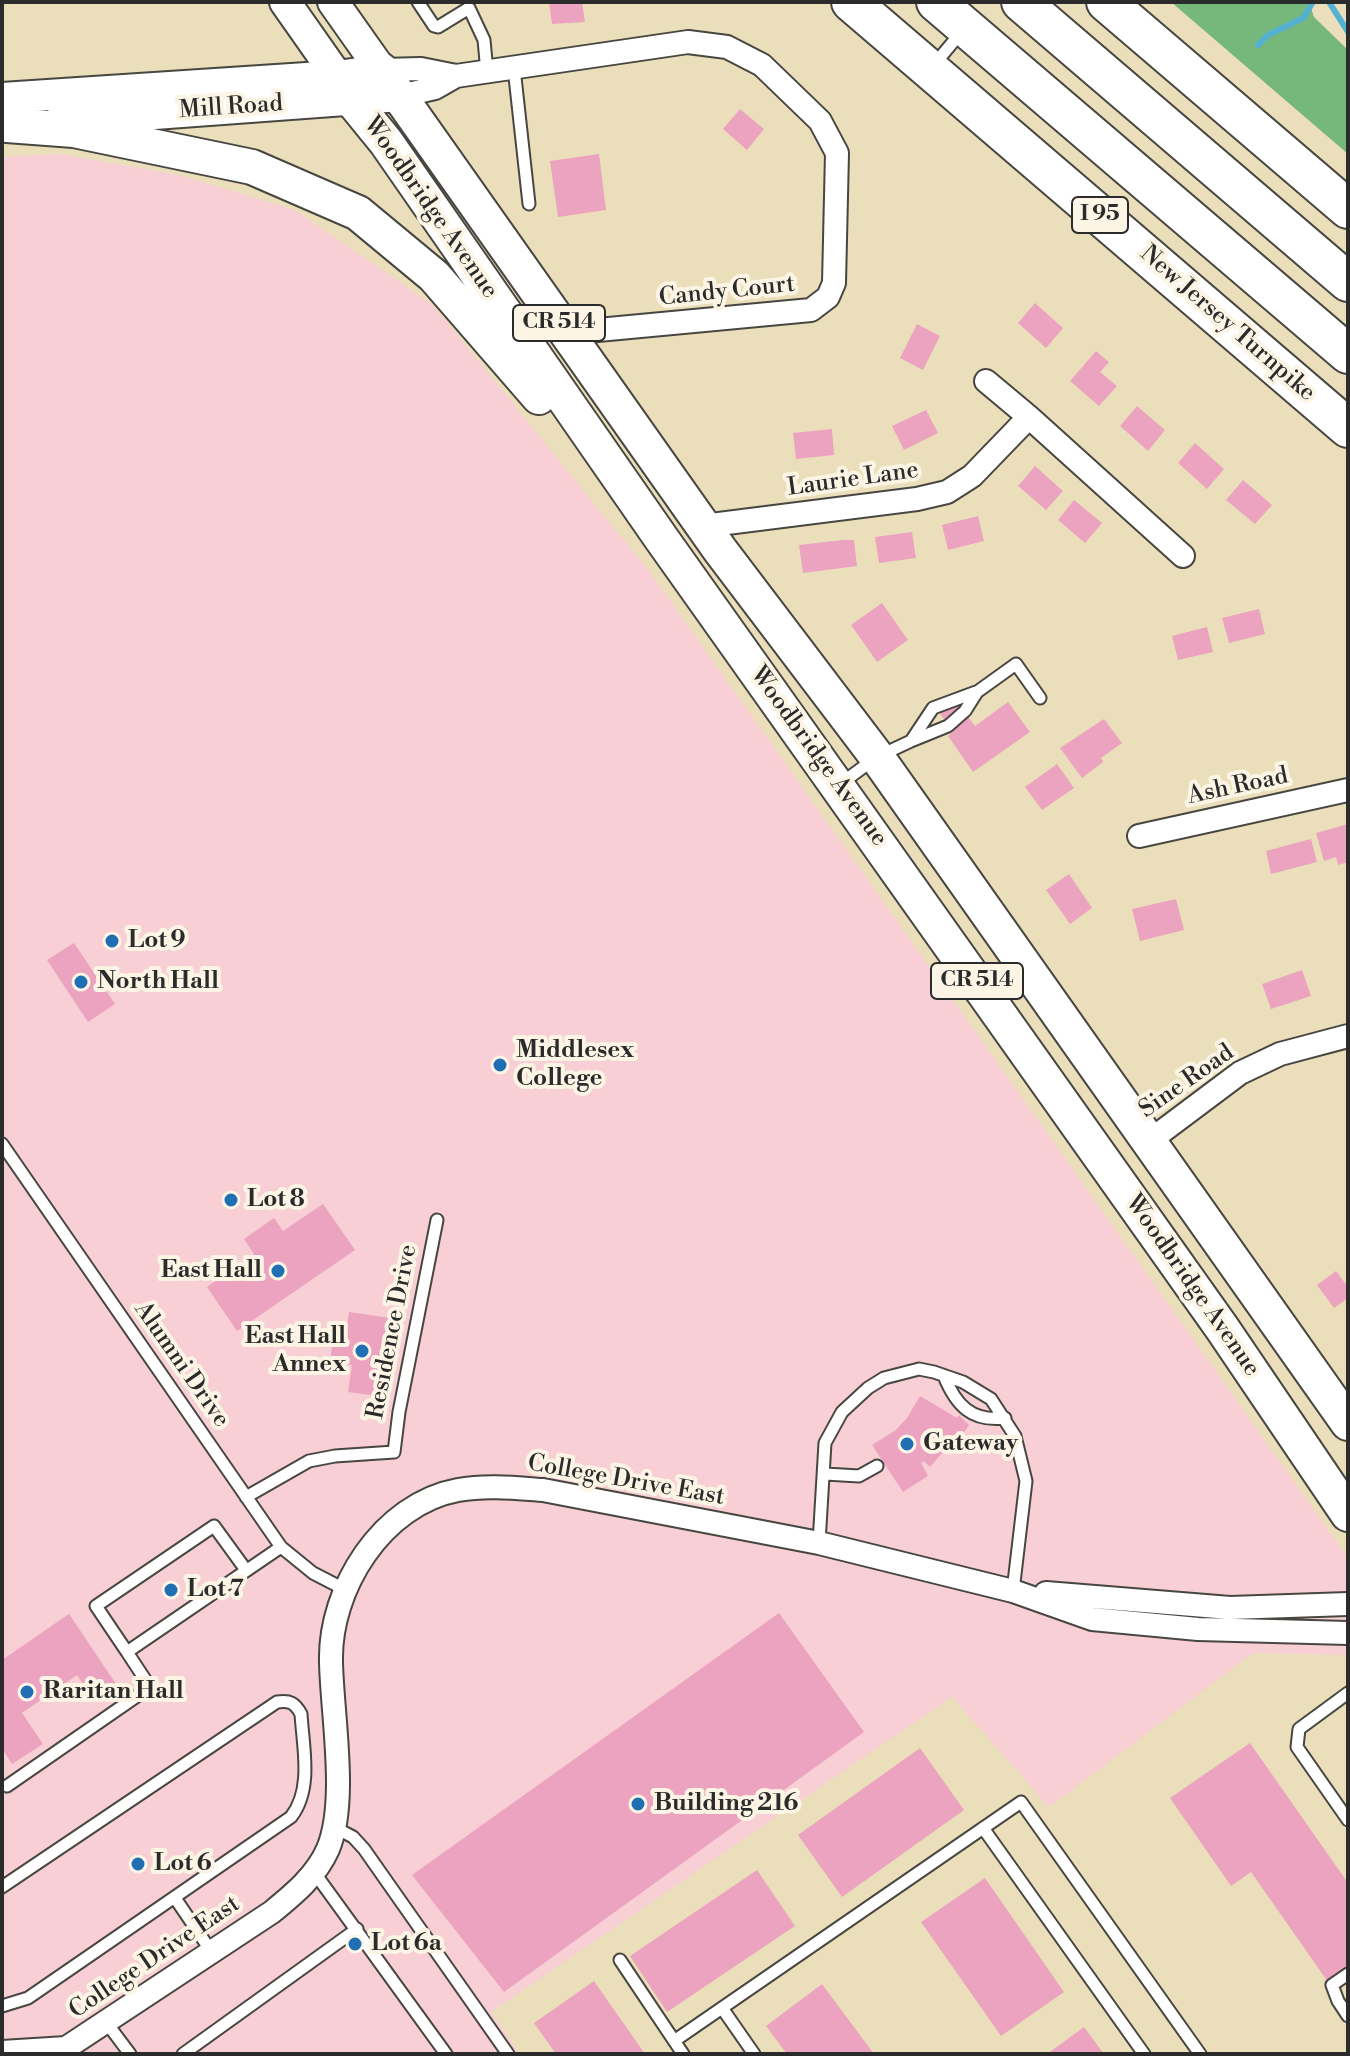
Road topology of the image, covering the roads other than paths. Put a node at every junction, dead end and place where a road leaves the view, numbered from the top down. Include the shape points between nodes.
1 (285, 2) edge
2 (333, 2) edge
3 (418, 2) edge
4 (851, 2) edge
5 (936, 2) edge
6 (1021, 2) edge
7 (1106, 2) edge
8 (469, 4) edge
9 (966, 27) junction
10 (727, 47) joint
11 (514, 68) junction
12 (930, 69) junction
13 (487, 72) junction
14 (456, 76) junction
15 (390, 83) junction
16 (344, 88) junction
17 (4, 116) edge
18 (529, 204) dead end
19 (1348, 209) edge
20 (1348, 282) edge
21 (566, 333) junction
22 (1348, 354) edge
23 (986, 381) dead end
24 (1029, 417) junction
25 (1348, 428) edge
26 (703, 526) junction
27 (661, 538) junction
28 (1183, 556) dead end
29 (977, 692) junction
30 (1040, 698) dead end
31 (911, 741) junction
32 (877, 757) junction
33 (838, 785) junction
34 (1348, 790) edge
35 (1139, 836) dead end
36 (1348, 1036) edge
37 (1148, 1142) junction
38 (2, 1144) edge
39 (437, 1220) dead end
40 (1222, 1328) junction
41 (944, 1376) junction
42 (1005, 1418) junction
43 (1348, 1423) edge
44 (877, 1466) dead end
45 (825, 1474) junction
46 (1348, 1474) edge
47 (246, 1497) junction
48 (1348, 1514) edge
49 (819, 1543) junction
50 (281, 1547) junction
51 (246, 1570) junction
52 (344, 1589) junction
53 (1013, 1591) junction
54 (1348, 1604) edge
55 (1348, 1633) edge
56 (127, 1652) junction
57 (1348, 1693) edge
58 (7, 1786) dead end
59 (1348, 1820) edge
60 (334, 1827) junction
61 (983, 1828) junction
62 (314, 1872) junction
63 (2, 1887) edge
64 (175, 1898) junction
65 (357, 1929) junction
66 (211, 1951) junction
67 (620, 1960) dead end
68 (1348, 1974) edge
69 (2, 2006) edge
70 (722, 2008) junction
71 (1348, 2016) edge
72 (106, 2022) junction
73 (674, 2041) junction
74 (66, 2051) edge
75 (2, 2052) edge
76 (130, 2054) edge
77 (183, 2054) edge
78 (446, 2054) edge
79 (508, 2054) edge
80 (683, 2054) edge
81 (754, 2054) edge
82 (1144, 2054) edge
83 (1200, 2054) edge

1 - 16 street, Woodbridge Avenue / CR 514
2 - 15 street, Woodbridge Avenue / CR 514
3 - 8 lane via 438,27
4 - 12 highway, New Jersey Turnpike / I 95
5 - 9 highway, I 95
6 - 20 highway
7 - 19 highway
8 - 13 lane via 484,40
9 - 12 lane
9 - 22 highway, I 95
10 - 11 street, Mill Road via 688,42
10 - 21 street, Candy Court via 762,65 820,121 837,153 834,283 828,297 811,310
11 - 13 street, Mill Road
11 - 18 lane
12 - 25 highway, New Jersey Turnpike / I 95
13 - 14 street, Mill Road
14 - 15 street, Mill Road via 435,88
14 - 15 street, Mill Road via 421,69
15 - 16 street, Mill Road
15 - 21 main road, Woodbridge Avenue / CR 514
16 - 17 street, Mill Road
16 - 27 main road, Woodbridge Avenue / CR 514
17 - 27 main road via 252,167 358,213 434,276
21 - 26 main road, Woodbridge Avenue / CR 514
23 - 24 street
24 - 26 street, Laurie Lane via 972,476 947,492
24 - 28 street
26 - 32 main road, Woodbridge Avenue / CR 514
27 - 33 main road, Woodbridge Avenue / CR 514
29 - 30 lane via 1016,664
29 - 31 lane via 948,726
29 - 31 lane via 933,708
31 - 32 lane
32 - 33 lane
32 - 37 main road, Woodbridge Avenue / CR 514
33 - 40 main road, Woodbridge Avenue / CR 514
34 - 35 street, Ash Road
36 - 37 street, Sine Road via 1280,1054 1240,1073
37 - 43 main road, Woodbridge Avenue / CR 514
38 - 47 lane, Alumni Drive
39 - 47 lane, Residence Drive via 394,1452 309,1461
40 - 46 main road via 1296,1404
40 - 48 main road, Woodbridge Avenue / CR 514
41 - 42 lane via 991,1399
41 - 42 lane via 960,1405 982,1418
41 - 45 lane via 919,1369 868,1388 842,1412 825,1443
42 - 53 lane via 1020,1448 1026,1481
44 - 45 lane via 859,1476
45 - 49 lane
47 - 50 lane, Alumni Drive
49 - 52 street, College Drive East via 543,1490 459,1490 416,1505 393,1523
49 - 53 street, College Drive East
50 - 51 lane
50 - 52 lane, Alumni Drive
51 - 56 lane
51 - 56 lane via 214,1526 96,1606
52 - 60 street, College Drive East via 330,1658
53 - 54 street via 1230,1608
53 - 55 street, College Drive East via 1092,1619 1198,1629
56 - 58 lane via 150,1687
57 - 59 lane via 1299,1729 1297,1747
60 - 62 street, College Drive East
60 - 79 lane via 364,1849
61 - 70 lane
61 - 82 lane
61 - 83 lane via 1021,1802
62 - 65 lane
62 - 66 street, College Drive East via 272,1912
63 - 64 lane via 277,1702 296,1704 305,1781 298,1809
64 - 66 lane
64 - 69 lane via 28,1998
65 - 77 lane
65 - 78 lane
66 - 72 street, College Drive East
67 - 73 lane
68 - 71 lane via 1332,1985
70 - 73 lane
70 - 81 lane
72 - 74 street, College Drive East
72 - 76 lane
73 - 80 lane
74 - 75 street, College Drive East

